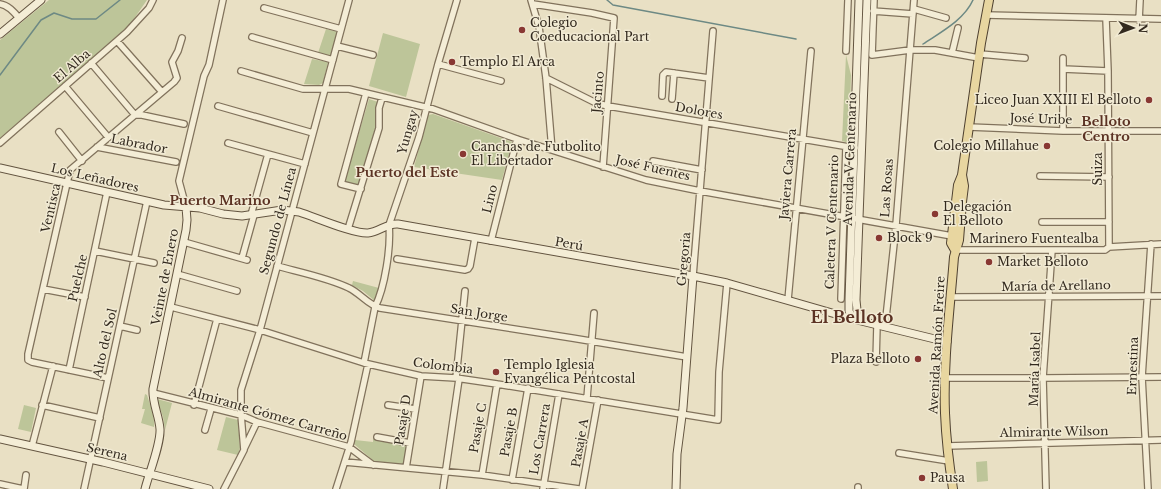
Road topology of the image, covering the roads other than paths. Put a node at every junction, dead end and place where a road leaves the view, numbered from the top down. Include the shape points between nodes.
1 (41, 0) edge
2 (153, 0) edge
3 (224, 0) edge
4 (349, 0) edge
5 (457, 0) edge
6 (848, 0) edge
7 (858, 0) edge
8 (868, 0) edge
9 (874, 0) edge
10 (914, 0) edge
11 (989, 0) edge
12 (1140, 0) edge
13 (532, 2) edge
14 (0, 4) edge
15 (264, 8) dead end
16 (873, 11) junction
17 (914, 12) junction
18 (986, 15) junction
19 (19, 18) junction
20 (946, 18) dead end
21 (1106, 19) junction
22 (1139, 20) junction
23 (1161, 20) edge
24 (958, 28) dead end
25 (341, 29) junction
26 (713, 31) dead end
27 (0, 34) edge
28 (182, 38) dead end
29 (252, 38) dead end
30 (117, 41) junction
31 (337, 46) junction
32 (910, 50) junction
33 (811, 51) dead end
34 (846, 51) dead end
35 (952, 53) junction
36 (373, 55) dead end
37 (980, 56) junction
38 (1026, 58) dead end
39 (1063, 58) dead end
40 (333, 60) junction
41 (91, 63) junction
42 (438, 64) junction
43 (1063, 69) junction
44 (241, 71) dead end
45 (1108, 71) junction
46 (674, 73) junction
47 (546, 78) junction
48 (709, 78) junction
49 (501, 81) dead end
50 (65, 86) junction
51 (326, 89) junction
52 (162, 92) junction
53 (366, 93) junction
54 (662, 96) dead end
55 (382, 98) junction
56 (672, 99) dead end
57 (218, 106) dead end
58 (608, 106) junction
59 (426, 108) junction
60 (135, 115) junction
61 (705, 123) junction
62 (184, 124) dead end
63 (969, 127) junction
64 (1063, 131) junction
65 (1161, 131) edge
66 (59, 132) dead end
67 (1109, 132) junction
68 (313, 133) junction
69 (108, 137) junction
70 (517, 139) junction
71 (802, 139) junction
72 (0, 143) edge
73 (228, 143) dead end
74 (97, 147) junction
75 (846, 147) junction
76 (855, 148) junction
77 (552, 150) junction
78 (268, 154) junction
79 (82, 160) junction
80 (653, 161) dead end
81 (176, 162) dead end
82 (305, 164) junction
83 (603, 167) junction
84 (0, 168) edge
85 (702, 170) junction
86 (962, 175) junction
87 (1040, 176) dead end
88 (1109, 177) junction
89 (68, 183) junction
90 (361, 189) junction
91 (700, 191) junction
92 (107, 192) junction
93 (147, 201) junction
94 (186, 207) junction
95 (796, 208) junction
96 (293, 211) junction
97 (253, 215) junction
98 (844, 216) junction
99 (856, 219) junction
100 (1042, 222) dead end
101 (1109, 222) junction
102 (389, 225) junction
103 (896, 225) junction
104 (348, 229) junction
105 (952, 236) junction
106 (475, 238) junction
107 (491, 241) junction
108 (184, 242) junction
109 (1151, 244) junction
110 (1161, 244) edge
111 (956, 247) junction
112 (1109, 247) junction
113 (1052, 250) junction
114 (95, 251) junction
115 (135, 259) junction
116 (397, 259) dead end
117 (154, 263) dead end
118 (277, 266) junction
119 (177, 274) junction
120 (693, 276) junction
121 (727, 283) junction
122 (43, 289) junction
123 (465, 290) dead end
124 (238, 291) dead end
125 (1148, 296) junction
126 (1161, 296) edge
127 (85, 297) junction
128 (951, 297) junction
129 (1049, 297) junction
130 (841, 299) dead end
131 (788, 300) junction
132 (849, 302) junction
133 (171, 307) junction
134 (375, 307) junction
135 (594, 312) dead end
136 (837, 314) junction
137 (217, 319) junction
138 (855, 319) junction
139 (462, 322) junction
140 (120, 326) junction
141 (881, 326) junction
142 (137, 330) dead end
143 (260, 330) junction
144 (592, 341) junction
145 (947, 342) junction
146 (687, 357) junction
147 (876, 362) dead end
148 (366, 364) junction
149 (53, 366) junction
150 (69, 370) junction
151 (421, 376) junction
152 (1142, 377) junction
153 (1161, 377) edge
154 (108, 378) junction
155 (945, 378) junction
156 (1043, 378) junction
157 (458, 379) junction
158 (497, 384) junction
159 (528, 388) junction
160 (153, 393) junction
161 (559, 394) junction
162 (587, 398) junction
163 (598, 400) junction
164 (42, 405) junction
165 (194, 405) junction
166 (388, 405) dead end
167 (211, 409) junction
168 (415, 409) junction
169 (681, 414) junction
170 (241, 415) junction
171 (100, 418) junction
172 (257, 422) junction
173 (205, 430) dead end
174 (377, 437) dead end
175 (0, 439) edge
176 (1161, 440) edge
177 (1145, 441) junction
178 (410, 443) junction
179 (1045, 444) junction
180 (32, 446) junction
181 (947, 446) junction
182 (349, 448) junction
183 (244, 450) junction
184 (899, 453) dead end
185 (90, 460) junction
186 (949, 461) junction
187 (344, 462) junction
188 (373, 465) junction
189 (406, 468) junction
190 (149, 473) junction
191 (446, 473) junction
192 (26, 475) dead end
193 (482, 476) junction
194 (512, 480) junction
195 (2, 486) edge
196 (543, 487) edge
197 (23, 489) edge
198 (84, 489) edge
199 (145, 489) edge
200 (209, 489) edge
201 (224, 489) edge
202 (336, 489) edge
203 (443, 489) edge
204 (578, 489) edge
205 (676, 489) edge
206 (953, 489) edge
207 (1046, 489) edge
208 (1148, 489) edge

1 - 19 street
2 - 30 street, El Alba via 149,8
3 - 94 street, Veinte de Enero via 178,181
4 - 25 street, Segundo de Línea
5 - 42 street, Yungay
6 - 34 street
7 - 76 street, Avenida V Centenario
8 - 99 street, Avenida V Centenario
9 - 16 street
10 - 17 street, Las Rosas
11 - 18 main road, Avenida Ramón Freire
12 - 22 street
13 - 47 street via 539,27
13 - 58 street, Jacinto via 614,18
14 - 19 street via 4,4
15 - 25 street
16 - 17 street
16 - 32 street via 872,55
17 - 20 street
17 - 32 street, Las Rosas
18 - 21 street
18 - 37 main road, Avenida Ramón Freire
19 - 27 street
21 - 22 street
21 - 45 street, Suiza
22 - 23 street
24 - 35 street
25 - 31 street, Segundo de Línea
26 - 48 street, Gregoria
28 - 52 street, Ventisca via 172,62 177,78
29 - 40 street
30 - 41 street, El Alba
30 - 52 street
31 - 36 street
31 - 40 street, Segundo de Línea
32 - 35 street
32 - 103 street, Las Rosas
33 - 71 street, Javiera Carrera
35 - 37 street
37 - 38 street
37 - 63 main road, Avenida Ramón Freire
39 - 43 street
40 - 51 street, Segundo de Línea
41 - 50 street, El Alba
41 - 60 street
42 - 49 street
42 - 59 street, Yungay
43 - 45 street
43 - 64 street
44 - 51 street, José Fuentes via 303,89
45 - 67 street, Suiza
46 - 48 street
46 - 54 street via 666,72 663,75
46 - 56 street
47 - 58 street, Dolores via 596,103
47 - 77 street
48 - 61 street, Gregoria
50 - 69 street
50 - 72 street, El Alba
51 - 53 street, José Fuentes via 349,89
51 - 68 street, Segundo de Línea
52 - 60 street, Ventisca
53 - 55 street, José Fuentes
53 - 90 street via 339,183
55 - 59 street, José Fuentes
55 - 90 street via 379,128
57 - 68 street
58 - 61 street, Dolores
58 - 83 street, Jacinto
59 - 70 street, José Fuentes
59 - 102 street, Yungay via 419,137
60 - 62 street
60 - 69 street, Ventisca
61 - 71 street, Dolores
61 - 85 street, Gregoria
63 - 64 street, José Uribe
63 - 86 main road, Avenida Ramón Freire
64 - 67 street, José Uribe
65 - 67 street, José Uribe
66 - 79 street
67 - 88 street, Suiza
68 - 82 street, Segundo de Línea
69 - 74 street, Ventisca
70 - 77 street, José Fuentes
70 - 107 street, Lino
71 - 75 street, Dolores
71 - 95 street, Javiera Carrera
73 - 78 street
74 - 79 street, Ventisca
74 - 81 street, Labrador
75 - 76 street, Dolores
75 - 98 street, Caletera V Centenario
76 - 99 street, Avenida V Centenario
77 - 83 street, José Fuentes
78 - 82 street
78 - 97 street
79 - 89 street, Ventisca via 70,170
80 - 85 street
82 - 96 street, Segundo de Línea
83 - 91 street, José Fuentes via 646,180
84 - 89 street, Los Leñadores
85 - 91 street, Gregoria
86 - 105 main road, Avenida Ramón Freire via 958,185
86 - 111 main road, Avenida Ramón Freire via 964,186
87 - 88 street
88 - 101 street, Suiza
89 - 92 street, Los Leñadores
89 - 122 street, Ventisca
90 - 104 street
91 - 95 street, José Fuentes
91 - 120 street, Gregoria
92 - 93 street, Los Leñadores
92 - 114 street, Puelche
93 - 94 street, Los Leñadores
93 - 115 street, Alto del Sol
94 - 97 street, Perú via 232,216
94 - 108 street, Veinte de Enero
95 - 98 street, José Fuentes
95 - 131 street, Javiera Carrera
96 - 97 street, Perú via 282,210
96 - 104 street, Perú
96 - 118 street, Segundo de Línea
97 - 108 street via 245,259
98 - 99 street, José Fuentes
98 - 130 street, Caletera V Centenario
99 - 103 street, José Fuentes
99 - 132 street, Avenida V Centenario
99 - 138 street, Avenida V Centenario
100 - 101 street
101 - 112 street, Suiza
102 - 104 street, Perú via 369,233
102 - 106 street, Perú via 398,224
102 - 134 street, Yungay via 388,256
103 - 105 street, José Fuentes
103 - 141 street, Las Rosas
105 - 111 main road, Avenida Ramón Freire via 951,242
106 - 107 street, Perú
106 - 116 street via 470,266 465,270
107 - 120 street, Perú
108 - 119 street, Veinte de Enero
109 - 110 street, Marinero Fuentealba
109 - 112 street, Marinero Fuentealba
109 - 125 street, Ernestina
111 - 113 street, Marinero Fuentealba
111 - 128 main road, Avenida Ramón Freire
112 - 113 street, Marinero Fuentealba via 1105,250
113 - 129 street, María Isabel
114 - 115 street
114 - 127 street, Puelche
115 - 117 street
115 - 140 street, Alto del Sol
118 - 134 street, San Jorge via 349,288
118 - 143 street, Segundo de Línea
119 - 124 street
119 - 133 street, Veinte de Enero
120 - 121 street, Perú
120 - 146 street, Gregoria
121 - 131 street, Perú
121 - 169 street, Colombia via 719,372 718,420
122 - 127 street
122 - 149 street, Ventisca via 28,360
123 - 139 street
125 - 126 street, María de Arellano
125 - 129 street, María de Arellano
125 - 152 street, Ernestina
127 - 150 street, Puelche
128 - 129 street, María de Arellano
128 - 145 main road, Avenida Ramón Freire
129 - 156 street, María Isabel
131 - 136 street, Perú
132 - 136 street via 846,310
132 - 138 street, Avenida V Centenario via 849,310
133 - 137 street, Colombia
133 - 160 street, Veinte de Enero
134 - 139 street, San Jorge
134 - 148 street, Yungay
135 - 144 street
136 - 138 street, Perú
137 - 143 street, Colombia
137 - 165 street
138 - 141 street, Perú
139 - 144 street, San Jorge
139 - 157 street
140 - 142 street
140 - 154 street, Alto del Sol
141 - 145 street, Perú
141 - 147 street, Las Rosas
143 - 148 street, Colombia
143 - 170 street, Segundo de Línea via 241,390
144 - 146 street, San Jorge
144 - 162 street
145 - 155 main road, Avenida Ramón Freire
146 - 169 street, Gregoria
148 - 151 street, Colombia
148 - 182 street, Yungay
149 - 150 street
149 - 164 street
150 - 154 street
151 - 157 street, Colombia
151 - 168 street, Pasaje D
152 - 153 street
152 - 156 street
152 - 177 street, Ernestina
154 - 171 street, Alto del Sol
155 - 156 street
155 - 181 main road, Avenida Ramón Freire
156 - 179 street, María Isabel
157 - 158 street, Colombia
157 - 191 street
158 - 159 street, Colombia
158 - 193 street, Pasaje C
159 - 161 street, Colombia
159 - 194 street, Pasaje B
160 - 165 street, Almirante Gómez Carreño
160 - 190 street, Veinte de Enero via 160,430
161 - 162 street, Colombia
161 - 196 street, Los Carrera
162 - 163 street, Colombia
163 - 169 street, Colombia
163 - 204 street, Pasaje A
164 - 171 street
164 - 180 street
165 - 167 street, Almirante Gómez Carreño
166 - 168 street
167 - 170 street, Almirante Gómez Carreño
167 - 173 street
168 - 178 street, Pasaje D
169 - 205 street, Gregoria
170 - 172 street, Almirante Gómez Carreño
170 - 183 street, Segundo de Línea
171 - 185 street, Alto del Sol
172 - 182 street, Almirante Gómez Carreño
172 - 183 street
174 - 178 street
175 - 180 street, Serena
176 - 177 street, Almirante Wilson
177 - 179 street, Almirante Wilson
177 - 208 street, Ernestina
178 - 189 street, Pasaje D
179 - 181 street, Almirante Wilson
179 - 207 street, María Isabel
180 - 185 street, Serena
181 - 186 main road, Avenida Ramón Freire
182 - 187 street, Yungay
182 - 188 street, Almirante Gómez Carreño
183 - 201 street
184 - 186 street
185 - 190 street, Serena
185 - 198 street, Alto del Sol
186 - 206 main road, Avenida Ramón Freire
187 - 188 street
187 - 202 street, Yungay
188 - 189 street
189 - 191 street
190 - 199 street, Veinte de Enero
190 - 200 street, Serena
191 - 193 street
191 - 203 street
192 - 197 street
193 - 194 street
194 - 196 street
195 - 197 street
196 - 204 street

